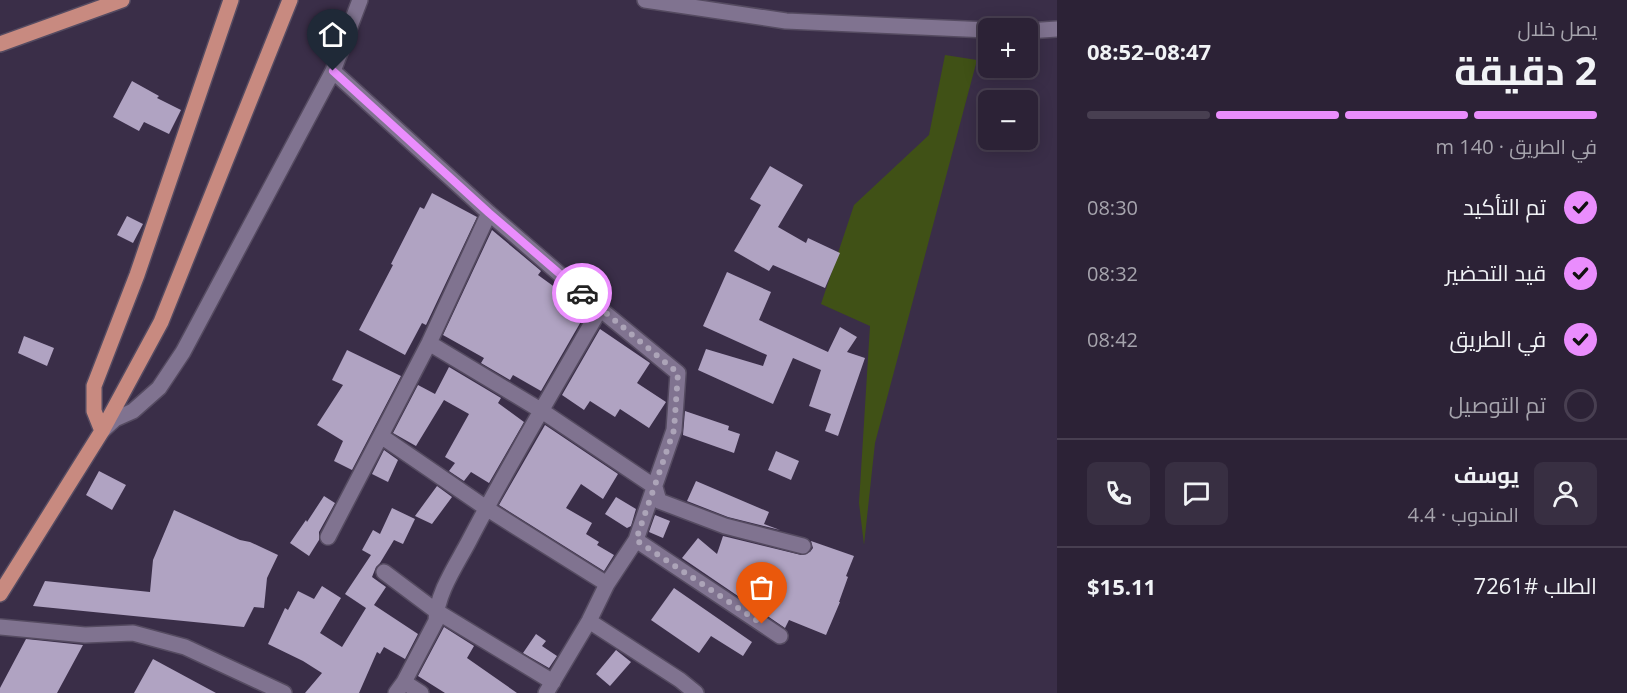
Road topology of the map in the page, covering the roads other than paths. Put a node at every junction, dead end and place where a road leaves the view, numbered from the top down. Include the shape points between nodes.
1 (122, 0) edge
2 (231, 0) edge
3 (290, 0) edge
4 (360, 0) edge
5 (645, 0) edge
6 (1057, 29) edge
7 (978, 30) edge
8 (1038, 30) edge
9 (0, 44) edge
10 (333, 71) junction
11 (489, 213) junction
12 (600, 309) junction
13 (429, 343) junction
14 (542, 411) junction
15 (102, 431) junction
16 (381, 436) junction
17 (655, 487) junction
18 (486, 508) junction
19 (328, 537) dead end
20 (636, 540) junction
21 (803, 546) dead end
22 (384, 572) dead end
23 (607, 584) junction
24 (0, 594) edge
25 (436, 611) junction
26 (589, 621) junction
27 (0, 627) edge
28 (780, 636) dead end
29 (549, 687) edge
30 (400, 688) edge
31 (284, 693) edge
32 (422, 693) edge
33 (696, 693) edge

1 - 9 main road
2 - 15 main road via 141,264 94,386 94,411
3 - 15 main road via 160,322
4 - 10 street
5 - 7 street via 786,21
6 - 8 street
10 - 11 street
10 - 15 street via 183,352 159,388
11 - 12 street
11 - 13 street
12 - 14 street
12 - 17 street via 678,373 674,430
13 - 14 street
13 - 16 street
14 - 17 street
14 - 18 street
15 - 24 main road
16 - 18 street
16 - 19 street
17 - 20 street
17 - 21 street via 658,501 725,526
18 - 23 street
18 - 25 street
20 - 23 street
20 - 28 street
22 - 25 street
23 - 26 street
25 - 29 street
25 - 30 street via 436,621
26 - 29 street
26 - 33 street
27 - 31 street via 85,635 133,633 185,647
30 - 32 street

